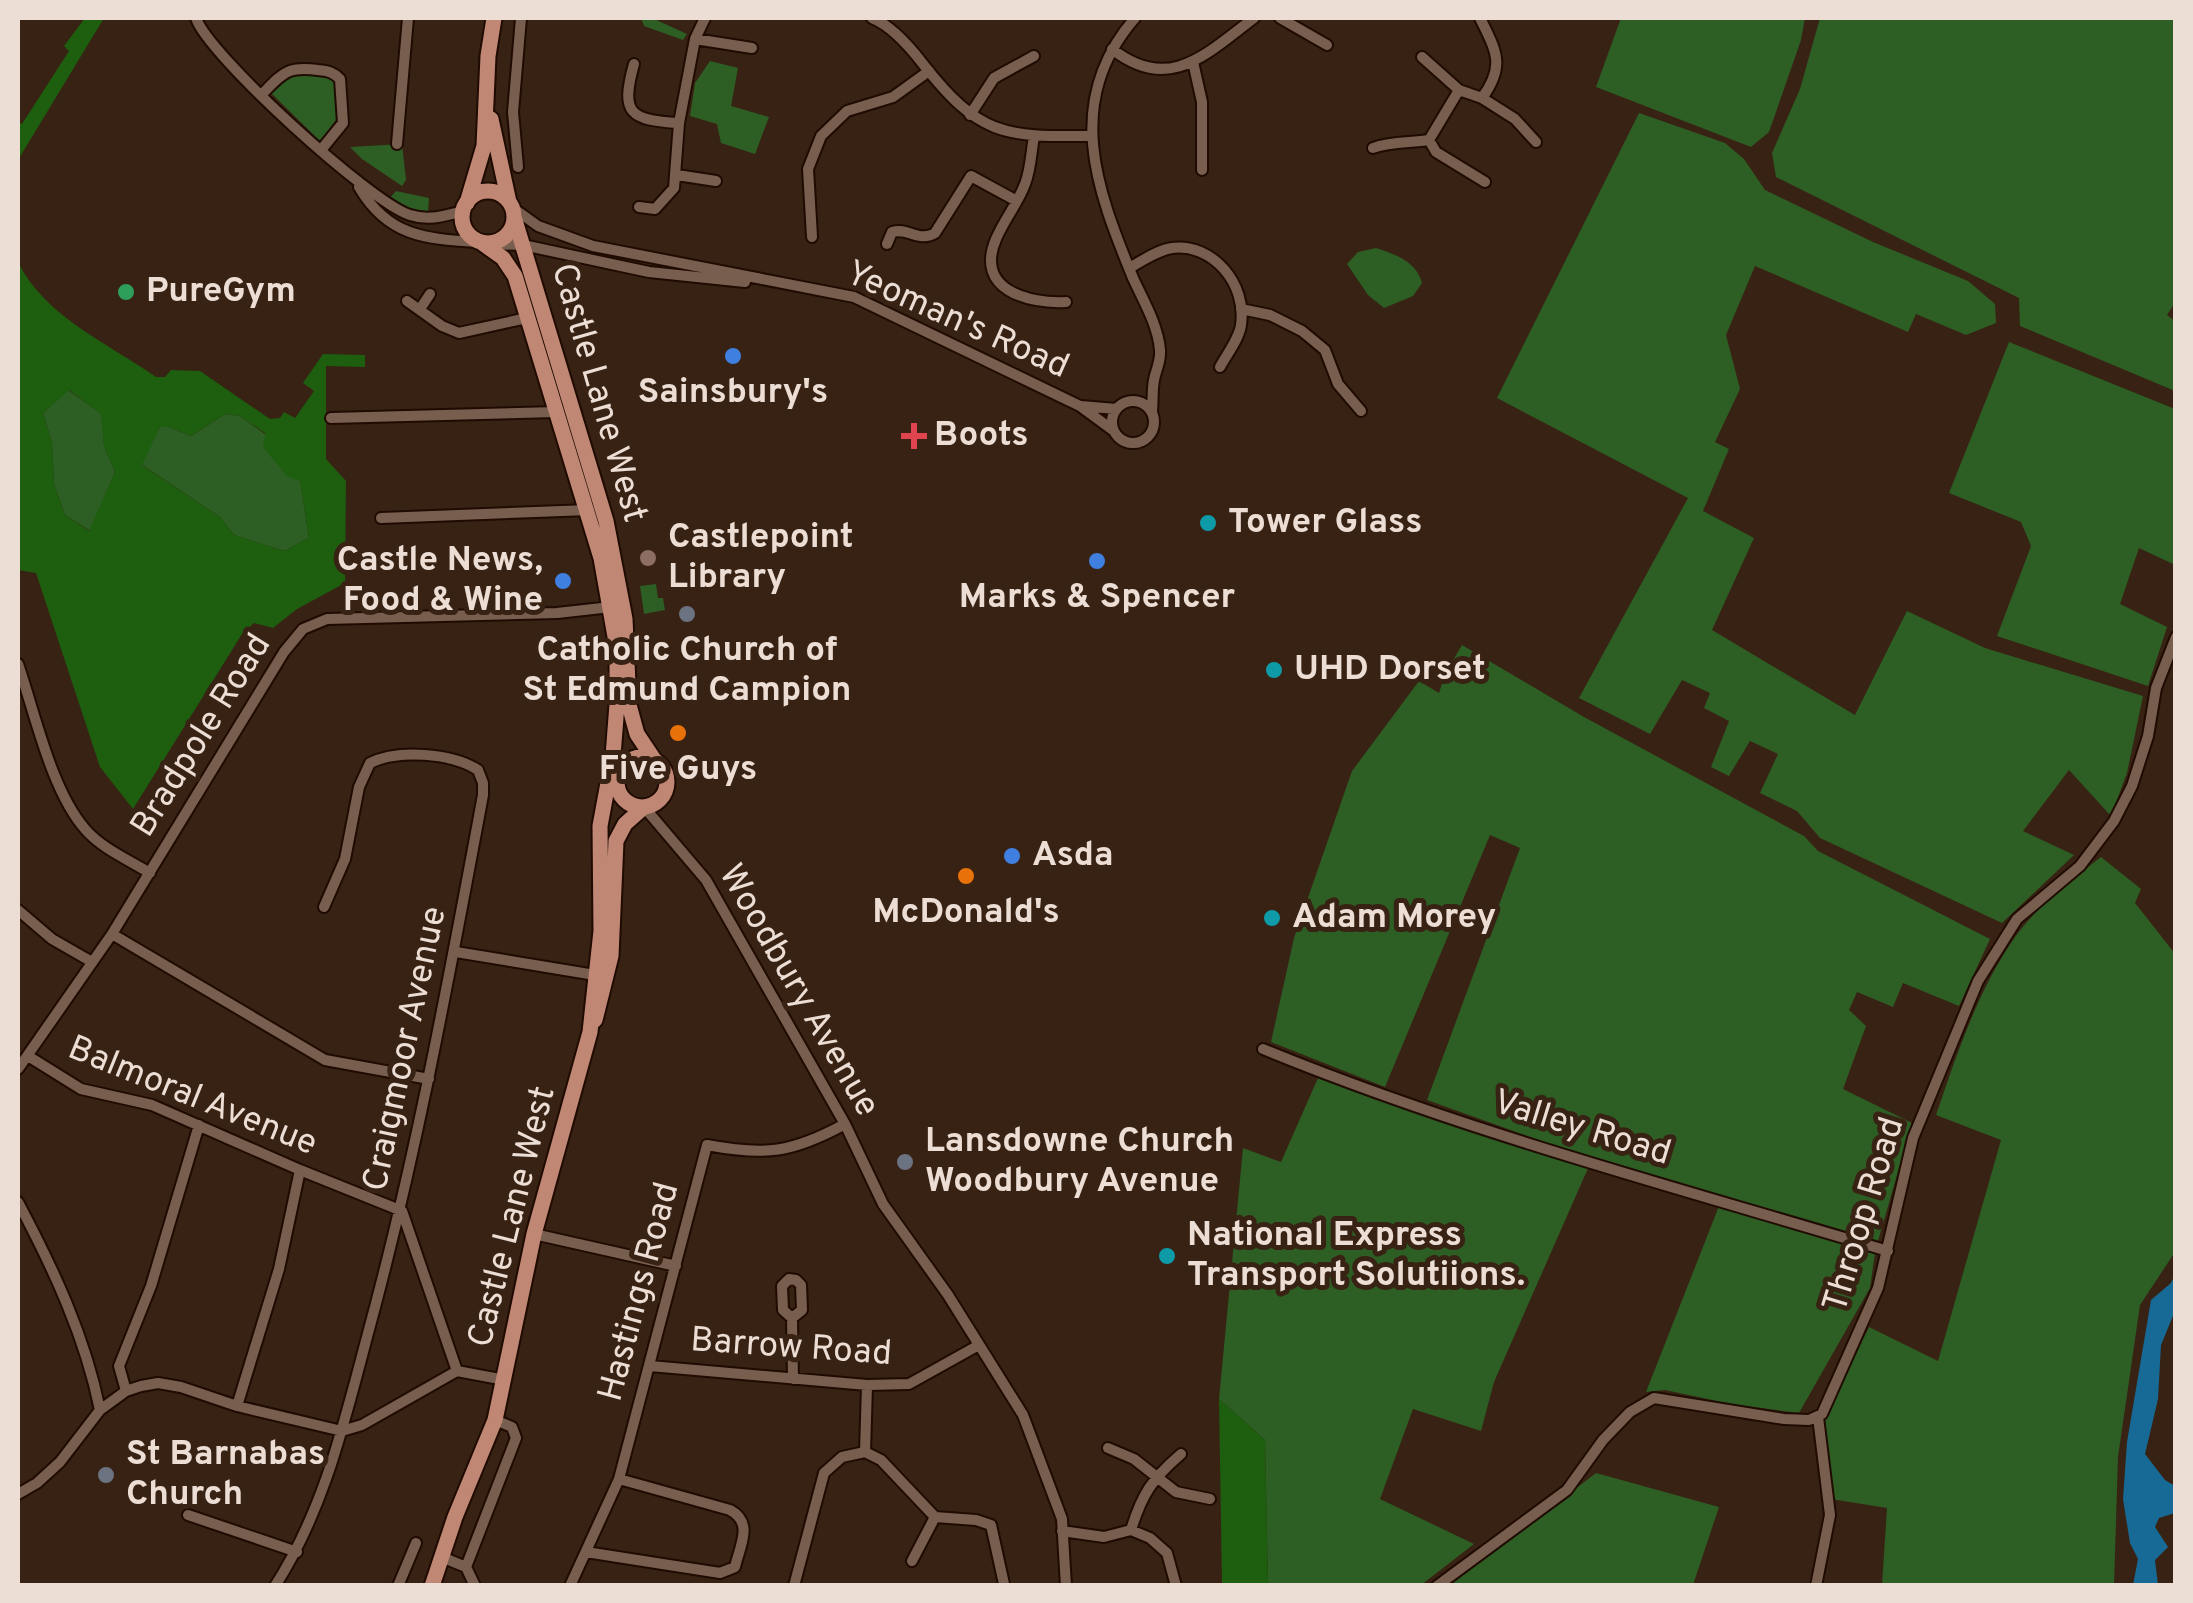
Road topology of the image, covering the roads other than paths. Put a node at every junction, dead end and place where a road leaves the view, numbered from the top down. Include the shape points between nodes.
1 (196, 18) edge
2 (408, 18) edge
3 (494, 18) edge
4 (521, 18) edge
5 (705, 18) edge
6 (876, 18) edge
7 (1135, 18) edge
8 (1254, 18) edge
9 (1280, 18) edge
10 (1480, 18) edge
11 (694, 39) junction
12 (1327, 44) dead end
13 (752, 48) dead end
14 (1112, 49) junction
15 (1034, 56) dead end
16 (1422, 57) dead end
17 (1194, 62) junction
18 (634, 64) dead end
19 (929, 71) junction
20 (1459, 90) junction
21 (262, 94) junction
22 (1482, 98) junction
23 (486, 100) junction
24 (970, 114) junction
25 (679, 123) junction
26 (1090, 136) junction
27 (1034, 137) junction
28 (1429, 140) junction
29 (1536, 142) dead end
30 (397, 144) dead end
31 (1373, 148) dead end
32 (321, 150) junction
33 (518, 166) dead end
34 (1202, 170) dead end
35 (676, 175) junction
36 (716, 181) dead end
37 (1485, 182) dead end
38 (359, 186) junction
39 (1015, 200) junction
40 (639, 206) dead end
41 (465, 207) junction
42 (512, 209) junction
43 (812, 237) dead end
44 (483, 243) junction
45 (887, 244) dead end
46 (522, 245) junction
47 (559, 254) junction
48 (1130, 268) junction
49 (530, 270) junction
50 (810, 288) junction
51 (430, 294) dead end
52 (407, 301) dead end
53 (1066, 302) dead end
54 (420, 309) junction
55 (1241, 309) junction
56 (528, 318) junction
57 (1220, 367) dead end
58 (1154, 378) junction
59 (1132, 400) junction
60 (1080, 406) junction
61 (1116, 410) junction
62 (1361, 410) dead end
63 (1152, 411) junction
64 (558, 412) junction
65 (331, 418) dead end
66 (1114, 431) junction
67 (589, 510) junction
68 (381, 518) dead end
69 (611, 607) junction
70 (2176, 637) edge
71 (18, 664) edge
72 (613, 756) junction
73 (655, 761) junction
74 (619, 778) junction
75 (603, 804) junction
76 (644, 807) junction
77 (150, 873) junction
78 (324, 907) dead end
79 (18, 910) edge
80 (112, 934) junction
81 (456, 952) junction
82 (92, 962) junction
83 (595, 975) junction
84 (590, 1028) junction
85 (1263, 1050) dead end
86 (28, 1056) junction
87 (18, 1069) edge
88 (429, 1080) junction
89 (845, 1124) junction
90 (198, 1125) junction
91 (300, 1170) junction
92 (18, 1202) edge
93 (402, 1210) junction
94 (534, 1234) junction
95 (1888, 1251) junction
96 (676, 1266) junction
97 (792, 1318) dead end
98 (979, 1345) junction
99 (650, 1366) junction
100 (457, 1371) junction
101 (794, 1379) junction
102 (505, 1380) junction
103 (867, 1386) junction
104 (126, 1391) junction
105 (237, 1406) junction
106 (100, 1410) junction
107 (1818, 1417) junction
108 (495, 1420) junction
109 (342, 1431) junction
110 (1108, 1448) dead end
111 (865, 1452) junction
112 (1180, 1454) dead end
113 (1156, 1476) junction
114 (618, 1479) junction
115 (18, 1494) edge
116 (1210, 1499) dead end
117 (188, 1515) dead end
118 (935, 1517) junction
119 (1132, 1530) junction
120 (1062, 1531) junction
121 (416, 1543) dead end
122 (297, 1552) junction
123 (586, 1552) junction
124 (444, 1558) junction
125 (912, 1561) dead end
126 (466, 1567) junction
127 (1004, 1584) edge
128 (275, 1586) edge
129 (398, 1586) edge
130 (432, 1586) edge
131 (475, 1586) edge
132 (570, 1586) edge
133 (794, 1586) edge
134 (1066, 1586) edge
135 (1176, 1586) edge
136 (1437, 1586) edge
137 (1816, 1586) edge

1 - 21 street via 214,48
2 - 30 street
3 - 23 main road, Castle Lane West
4 - 33 street via 512,112
5 - 11 street
6 - 19 street
7 - 14 street
8 - 17 street
9 - 12 street
10 - 22 street via 1497,64
11 - 13 street
11 - 25 street
14 - 17 street via 1150,70
14 - 26 street
15 - 24 street via 994,78
16 - 20 street
17 - 34 street via 1202,102
18 - 25 street via 625,94 630,111 645,120
19 - 24 street
19 - 43 street via 893,97 847,112 821,136 808,169
20 - 22 street
20 - 28 street
21 - 32 street
21 - 32 street via 293,68 334,73 343,88 344,116
22 - 29 street
23 - 41 main road, Castle Lane West via 481,163
23 - 42 main road, Castle Lane West
24 - 27 street via 1007,134
25 - 35 street
26 - 27 street
26 - 48 street
27 - 39 street
28 - 31 street
28 - 37 street via 1436,152
32 - 38 street
35 - 36 street
35 - 40 street via 669,196 655,209
38 - 41 street via 410,216 436,218
38 - 44 street, Yeoman's Road via 404,232
39 - 45 street via 972,176 935,234 920,238 898,230
39 - 53 street via 993,250 1000,284 1038,302
41 - 42 main road via 488,191
41 - 44 main road via 467,233
42 - 44 main road via 510,233
42 - 46 main road, Castle Lane West
42 - 50 street, Yeoman's Road via 593,246
44 - 46 street, Yeoman's Road
44 - 56 main road, Castle Lane West via 512,270
46 - 47 street, Yeoman's Road
46 - 49 main road, Castle Lane West
47 - 49 street via 540,258
47 - 50 street, Yeoman's Road via 649,272
48 - 55 street via 1168,248 1190,248 1226,270
48 - 58 street via 1156,332
49 - 73 main road, Castle Lane West via 606,521 625,619 633,724
50 - 60 street, Yeoman's Road via 854,297
51 - 54 street
52 - 54 street
54 - 56 street via 460,333
55 - 57 street via 1241,328
55 - 62 street via 1270,315 1325,350 1338,384
56 - 64 main road, Castle Lane West
58 - 59 street
58 - 63 street
59 - 61 street
59 - 63 street
60 - 61 street, Yeoman's Road
60 - 66 street, Yeoman's Road
61 - 66 street
63 - 66 street via 1154,428 1142,442 1128,442
64 - 65 street
64 - 67 main road, Castle Lane West
67 - 68 street
67 - 69 main road, Castle Lane West
69 - 72 main road, Castle Lane West via 618,682
69 - 77 street, Bradpole Road via 314,622 284,652
70 - 95 street, Throop Road via 2132,786 2114,821 2080,866 2016,919 1978,981 1913,1138
71 - 77 street via 74,813 88,832
72 - 74 main road, Castle Lane West
72 - 75 main road, Castle Lane West
73 - 74 main road via 634,759
73 - 76 main road via 666,790
74 - 75 main road
74 - 76 main road via 624,798
75 - 83 main road, Castle Lane West
76 - 84 main road, Castle Lane West via 616,841 611,956
76 - 89 street, Woodbury Avenue via 706,880
77 - 80 street, Bradpole Road
78 - 81 street, Craigmoor Avenue via 345,859 370,763 400,753 469,765 481,774 484,795
79 - 82 street
80 - 82 street, Bradpole Road
80 - 88 street via 325,1060
81 - 83 street
81 - 88 street, Craigmoor Avenue
82 - 86 street, Bradpole Road
83 - 84 main road, Castle Lane West
84 - 94 main road, Castle Lane West
85 - 95 street, Valley Road via 1479,1127
86 - 87 street, Bradpole Road
86 - 90 street, Balmoral Avenue via 81,1089 140,1100
88 - 93 street, Craigmoor Avenue
89 - 96 street, Hastings Road via 810,1144 780,1150 706,1145
89 - 98 street, Woodbury Avenue via 883,1204
90 - 91 street, Balmoral Avenue
90 - 104 street via 120,1366
91 - 93 street, Balmoral Avenue
91 - 105 street via 279,1270
92 - 106 street via 72,1315
93 - 100 street
93 - 109 street, Craigmoor Avenue
94 - 96 street
94 - 102 main road, Castle Lane West
95 - 107 street, Throop Road via 1878,1288
96 - 99 street, Hastings Road
97 - 101 street
98 - 103 street, Barrow Road via 909,1384
98 - 120 street, Woodbury Avenue via 1023,1414
99 - 101 street, Barrow Road
99 - 114 street, Hastings Road
100 - 102 street
100 - 109 street
101 - 103 street, Barrow Road
102 - 108 main road, Castle Lane West
103 - 111 street
104 - 105 street via 158,1383
104 - 106 street
105 - 109 street
106 - 115 street via 60,1462
107 - 136 street via 1784,1419 1654,1398 1602,1440 1567,1490
107 - 137 street via 1830,1516
108 - 124 main road, Castle Lane West
108 - 126 street via 512,1427 516,1438
109 - 122 street, Craigmoor Avenue
110 - 113 street
111 - 118 street via 881,1460
111 - 133 street via 842,1457 824,1473
112 - 113 street
113 - 116 street via 1176,1492
113 - 119 street
114 - 123 street, Hastings Road
114 - 123 street via 742,1516 746,1525 734,1567 720,1573
117 - 122 street
118 - 125 street
118 - 127 street via 991,1525
119 - 120 street via 1104,1536
119 - 135 street via 1167,1552
120 - 134 street, Woodbury Avenue
121 - 129 street
122 - 128 street, Craigmoor Avenue
123 - 132 street, Hastings Road
124 - 126 street
124 - 130 main road, Castle Lane West
126 - 131 street

